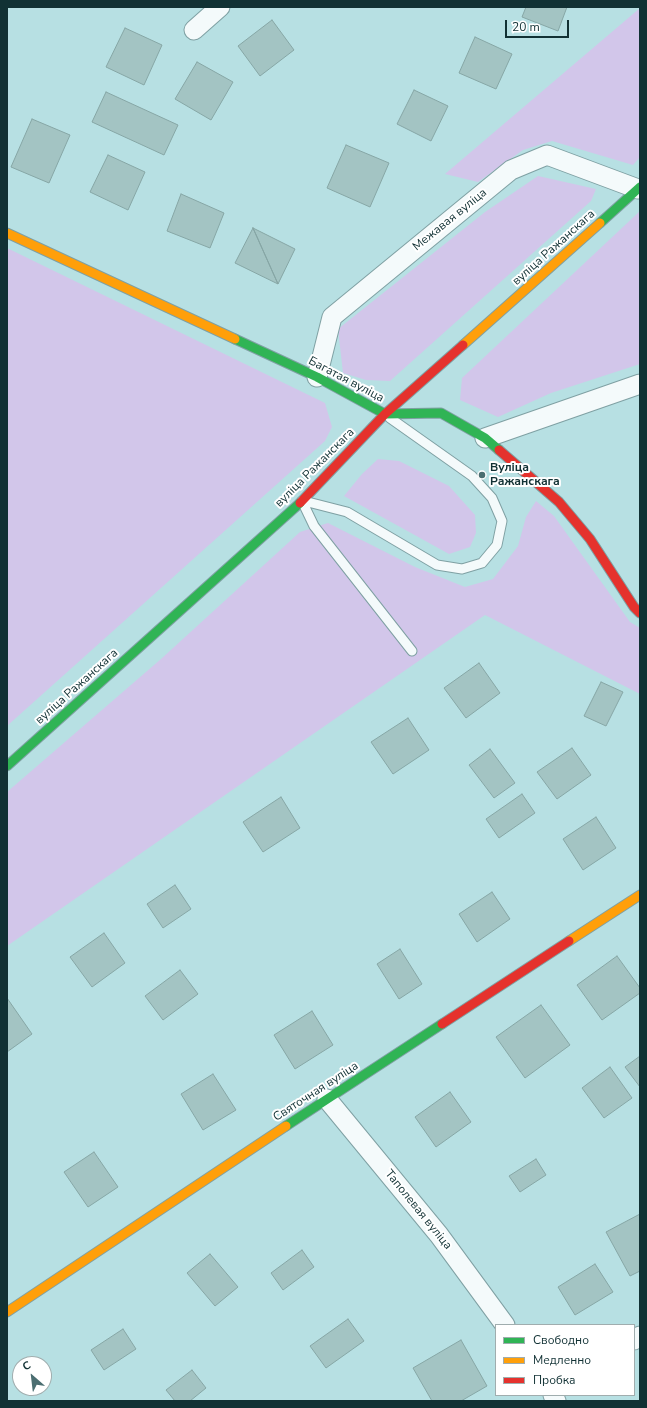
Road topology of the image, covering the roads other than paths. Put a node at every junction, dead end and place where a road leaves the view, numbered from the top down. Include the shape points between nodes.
1 (220, 7) edge
2 (194, 30) dead end
3 (639, 188) edge
4 (7, 234) edge
5 (317, 377) junction
6 (640, 384) edge
7 (385, 414) junction
8 (485, 438) junction
9 (302, 501) junction
10 (640, 613) edge
11 (412, 651) dead end
12 (7, 766) edge
13 (640, 895) edge
14 (328, 1099) junction
15 (7, 1312) edge
16 (504, 1324) edge

1 - 2 street
3 - 5 street, Межавая вуліца via 547,155 511,170 332,317
3 - 7 street, вуліца Ражанскага
4 - 5 street, Багатая вуліца
5 - 7 street, Багатая вуліца
6 - 8 street
7 - 8 street, Багатая вуліца via 441,413
7 - 9 street, вуліца Ражанскага
7 - 9 lane via 472,476 492,498 502,521 497,545 482,564 462,569 437,565 347,512
8 - 10 street, Багатая вуліца via 559,502 590,539
9 - 11 lane via 314,526
9 - 12 street, вуліца Ражанскага
13 - 14 street, Святочная вуліца
14 - 15 street, Святочная вуліца
14 - 16 street, Таполевая вуліца via 439,1235

